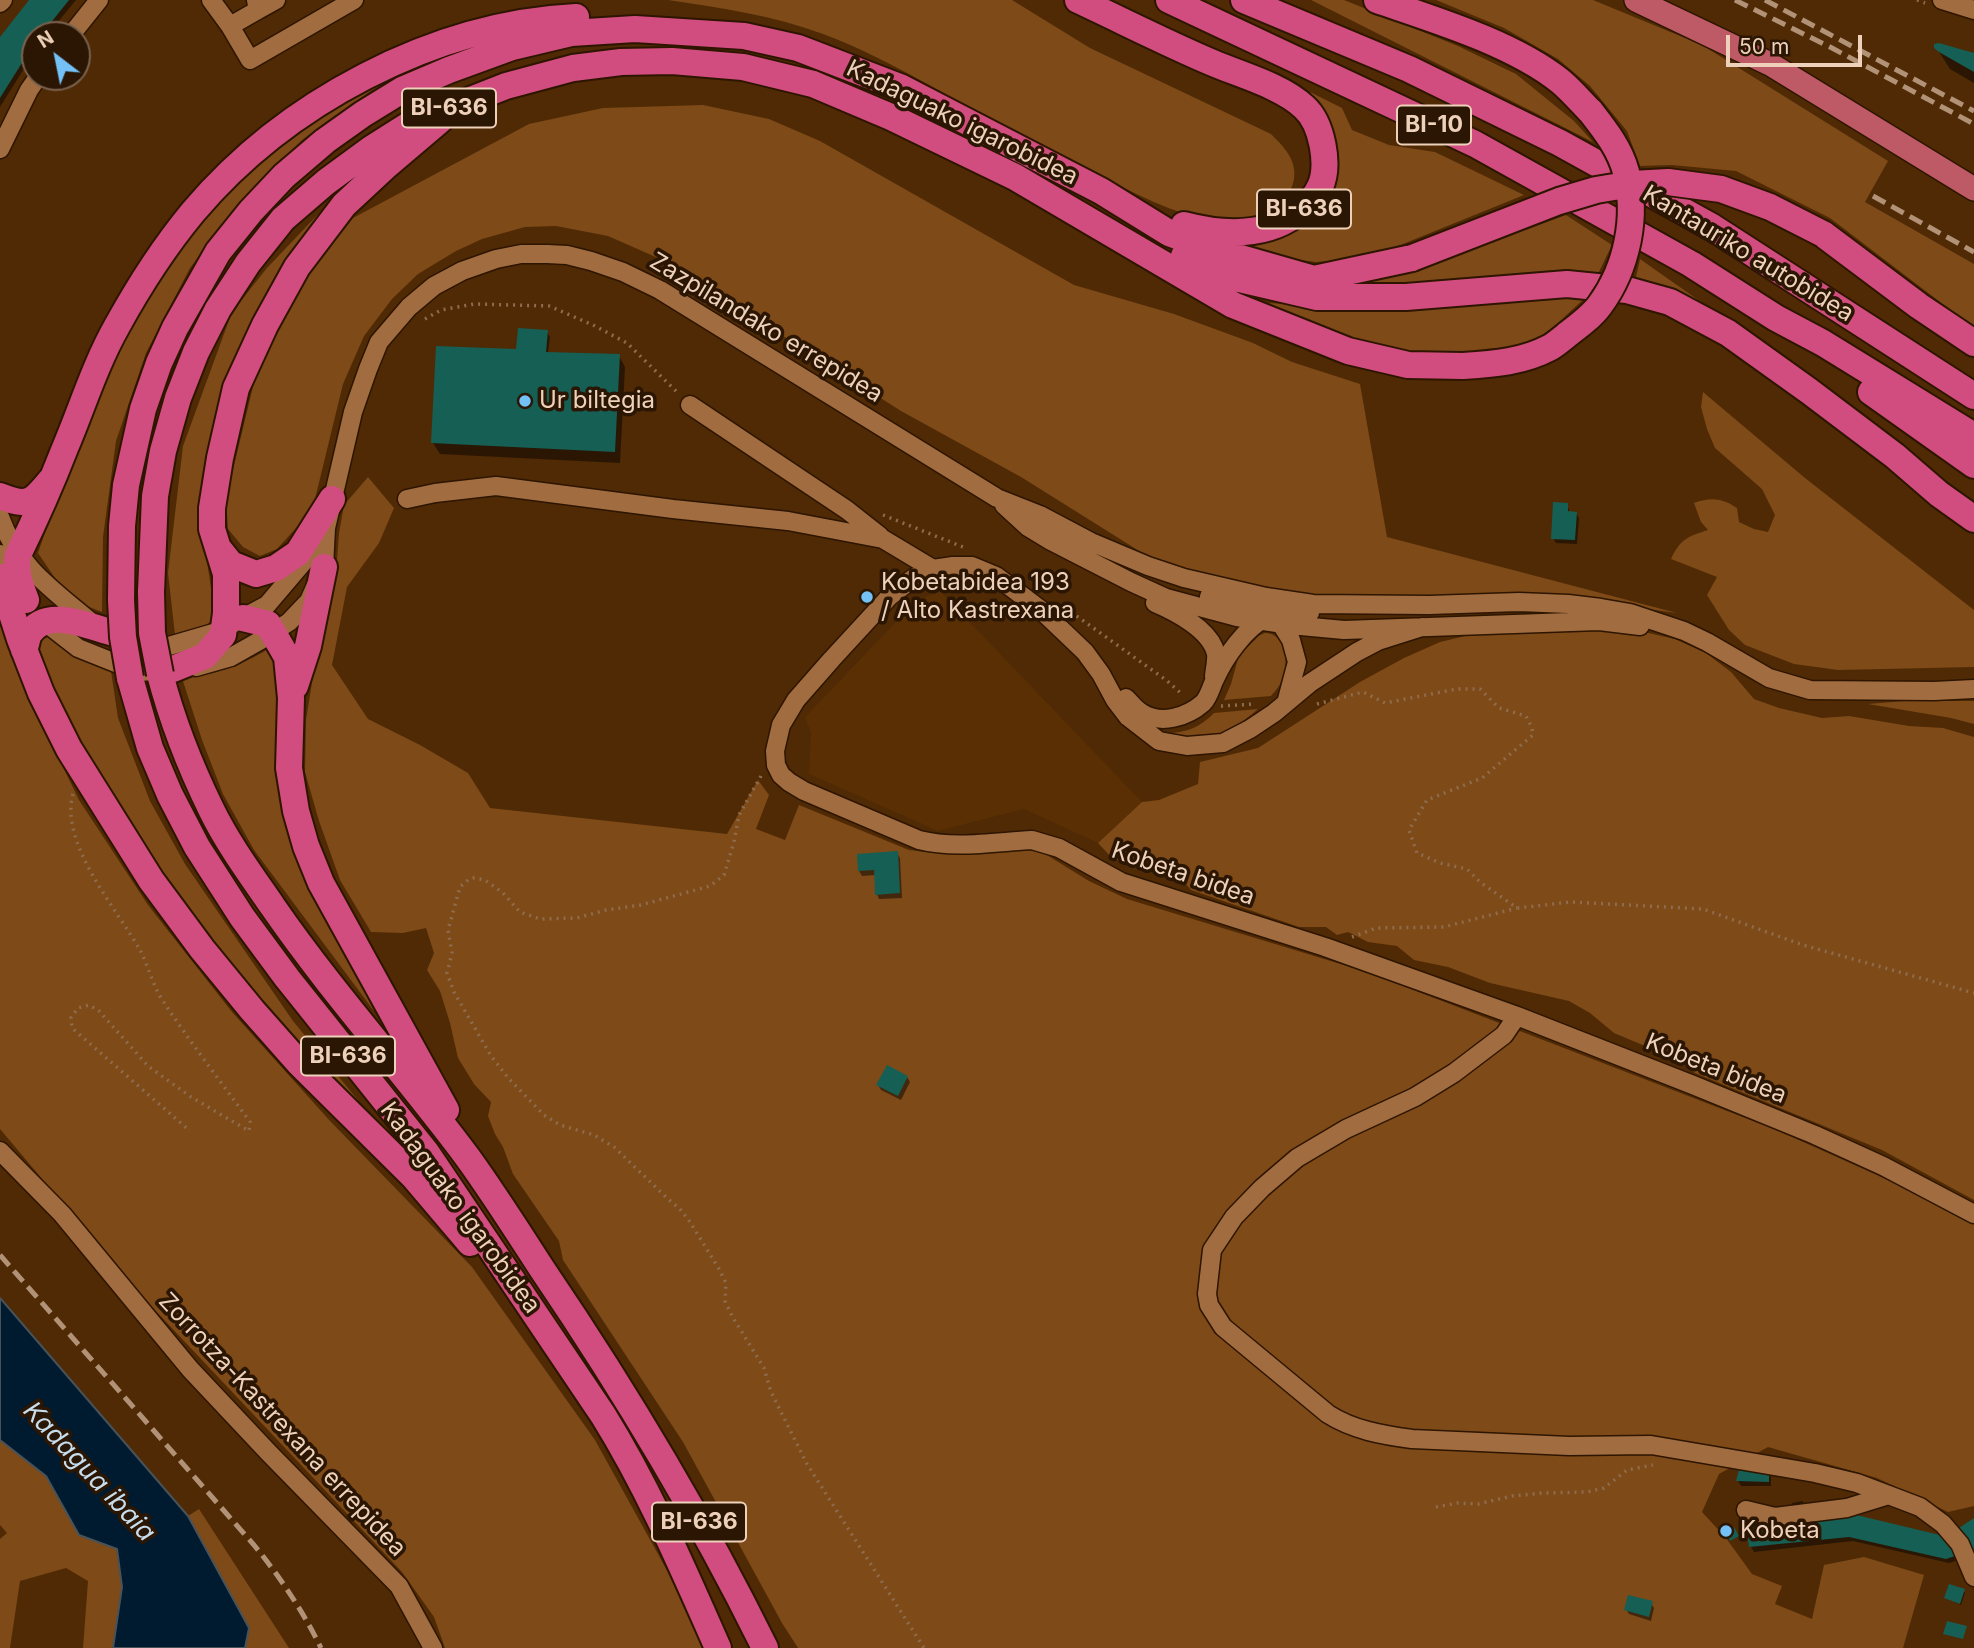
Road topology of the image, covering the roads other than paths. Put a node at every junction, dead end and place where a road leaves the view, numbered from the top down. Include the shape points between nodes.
1 (99, 0) edge
2 (211, 0) edge
3 (276, 0) edge
4 (354, 0) edge
5 (1078, 0) edge
6 (1169, 0) edge
7 (1244, 0) edge
8 (1377, 0) edge
9 (1636, 0) edge
10 (1942, 0) edge
11 (257, 5) edge
12 (1974, 10) edge
13 (82, 21) edge
14 (230, 26) junction
15 (697, 32) junction
16 (29, 91) edge
17 (457, 104) junction
18 (0, 149) edge
19 (1024, 184) junction
20 (1974, 189) edge
21 (1101, 191) junction
22 (1776, 318) junction
23 (1974, 343) edge
24 (1934, 369) junction
25 (1974, 390) edge
26 (1974, 397) edge
27 (690, 405) road end
28 (1974, 436) edge
29 (1895, 456) junction
30 (1974, 465) edge
31 (51, 480) junction
32 (0, 496) edge
33 (997, 498) junction
34 (332, 499) junction
35 (407, 499) dead end
36 (1974, 506) edge
37 (0, 517) edge
38 (1974, 519) edge
39 (326, 528) junction
40 (883, 539) junction
41 (219, 549) junction
42 (9, 555) edge
43 (324, 566) junction
44 (1101, 567) junction
45 (933, 569) junction
46 (1167, 572) junction
47 (0, 577) edge
48 (26, 600) joint
49 (1429, 605) junction
50 (1270, 620) junction
51 (44, 622) junction
52 (234, 623) junction
53 (1422, 628) junction
54 (1684, 631) junction
55 (274, 632) junction
56 (114, 633) junction
57 (24, 650) junction
58 (167, 672) junction
59 (1101, 674) junction
60 (1214, 681) junction
61 (1974, 689) edge
62 (291, 698) junction
63 (1286, 703) junction
64 (1517, 1016) junction
65 (0, 1151) edge
66 (469, 1159) junction
67 (1974, 1214) edge
68 (537, 1316) junction
69 (1889, 1495) junction
70 (1746, 1510) dead end
71 (1974, 1577) edge
72 (432, 1648) edge
73 (718, 1648) edge
74 (765, 1648) edge

1 - 13 street
2 - 14 street
3 - 11 street
4 - 14 street via 250,60
5 - 21 highway, BI-636 via 1277,89 1305,107 1318,126 1325,160 1321,185 1307,207 1287,221 1252,233 1206,231 1174,223
6 - 22 highway, Kantauriko autobidea / BI-10 via 1475,144 1691,264
7 - 24 highway, Kantauriko autobidea / BI-10 via 1409,69 1560,143 1712,227
8 - 19 highway, bridge via 1516,54 1545,71 1591,112 1620,156 1631,221 1624,255 1599,307 1552,346 1509,363 1463,366 1408,365 1348,351 1233,305
9 - 20 main road via 1770,64
10 - 12 street
11 - 14 street
15 - 21 highway, Kadaguako igarobidea / BI-636 via 798,48 861,71
15 - 31 highway via 664,17 632,15 506,26 392,62 309,109 226,177 159,257 115,329
15 - 68 highway, Kadaguako igarobidea / BI-636, bridge via 571,33 512,47 402,90 325,142 284,176 218,252 159,363 125,485 123,637 150,748 170,795 242,917 426,1152
16 - 18 street
17 - 19 highway, Kadaguako igarobidea / BI-636 via 573,68 672,61 743,67 845,96
17 - 41 highway via 344,205 296,267 236,388 212,508
17 - 58 highway, Kadaguako igarobidea / BI-636, bridge via 412,123 370,149 283,219 248,263 196,352 178,398 155,496 152,633
19 - 29 highway via 1231,277 1317,297 1406,297 1567,284 1627,290 1670,302 1728,333
21 - 23 highway, bridge via 1169,233 1314,279 1412,258 1596,190 1668,182 1721,189 1823,234
22 - 28 highway, BI-10
22 - 30 highway via 1815,352
24 - 25 highway
24 - 26 highway, BI-10
27 - 40 street
29 - 36 highway
29 - 38 highway
31 - 32 highway via 35,499 26,502
31 - 42 highway
33 - 34 street, Zazpilandako errepidea via 660,290 591,261 567,255 521,254 462,271 434,286 379,342 353,412
33 - 44 street via 1028,527
33 - 46 street
34 - 39 street, Zazpilandako errepidea
34 - 41 highway via 298,553 276,568 256,574 231,564
35 - 40 street via 496,486 788,521
37 - 42 street, Zazpilandako errepidea
39 - 43 street, Zazpilandako errepidea
39 - 52 street, Zazpilandako errepidea via 314,550 267,605
40 - 45 street
41 - 52 highway
42 - 48 highway
42 - 56 street, Zazpilandako errepidea via 92,623
43 - 55 street, Zazpilandako errepidea via 309,601
43 - 62 highway via 308,646
44 - 50 street via 1166,598 1237,617
44 - 60 street via 1204,634 1216,654
45 - 59 street via 972,566 996,576 1041,610
45 - 64 street, Kobeta bidea via 890,596 796,700 781,725 775,751 781,775 804,791 931,844 1044,842 1121,883 1325,947
46 - 49 street via 1228,589 1313,604
46 - 50 street via 1185,591 1253,608
47 - 57 highway
48 - 51 street, Zazpilandako errepidea
49 - 50 street via 1400,617 1285,612
49 - 54 street via 1568,604 1630,613
50 - 53 street via 1344,629
50 - 60 street via 1236,643
50 - 63 street via 1291,640 1297,662
51 - 56 highway via 63,619
51 - 57 highway via 29,634
51 - 58 street, Zazpilandako errepidea via 78,648 138,672
52 - 55 highway via 268,624
52 - 56 street, Zazpilandako errepidea via 169,646 138,644
52 - 58 highway via 205,656
53 - 54 street via 1599,621
53 - 63 street via 1357,652
54 - 61 street via 1769,678 1810,690
55 - 58 street, Zazpilandako errepidea via 231,657
55 - 62 highway via 287,657
57 - 68 highway via 69,749 150,880 202,949 298,1062 414,1177
58 - 66 highway, Kadaguako igarobidea / BI-636 via 169,707 189,759 243,865 297,942
59 - 60 street via 1143,714 1168,720 1204,702
59 - 63 street via 1128,717 1158,741 1187,746 1223,743
62 - 66 highway via 289,768 306,846 321,883
64 - 67 street, Kobeta bidea via 1815,1135
64 - 69 street via 1504,1035 1454,1073 1297,1158 1234,1217 1212,1250 1208,1284 1209,1305 1223,1326 1328,1414 1386,1435 1569,1446 1651,1445 1815,1473
65 - 72 street, Zorrotza-Kastrexana errepidea via 62,1214 190,1369 399,1586
66 - 74 highway, Kadaguako igarobidea / BI-636 via 654,1444
68 - 73 highway, Kadaguako igarobidea / BI-636 via 619,1440
69 - 70 street via 1847,1508 1775,1517
69 - 71 street via 1920,1507 1943,1524 1960,1544

